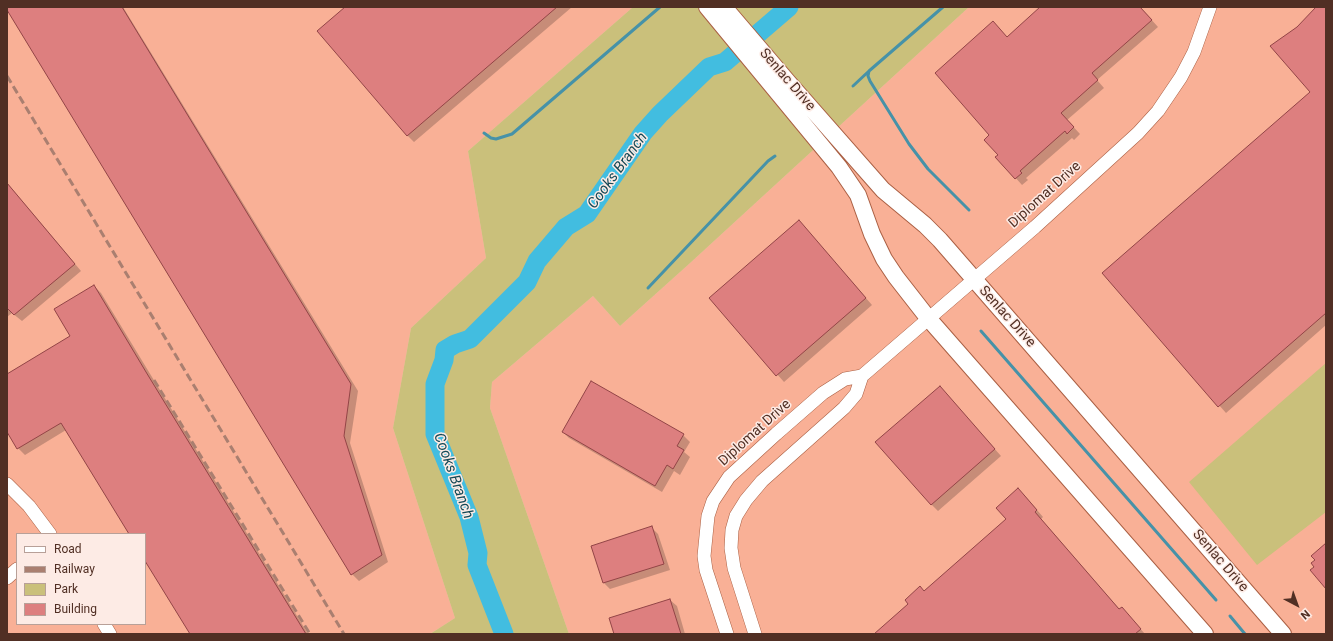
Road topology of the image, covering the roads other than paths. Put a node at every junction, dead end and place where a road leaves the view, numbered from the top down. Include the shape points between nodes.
1 (708, 7) edge
2 (724, 7) edge
3 (1210, 7) edge
4 (782, 87) junction
5 (973, 279) junction
6 (928, 318) junction
7 (862, 376) junction
8 (7, 484) edge
9 (49, 533) edge
10 (16, 571) edge
11 (7, 578) edge
12 (105, 625) edge
13 (110, 634) edge
14 (727, 634) edge
15 (755, 634) edge
16 (1205, 634) edge
17 (1283, 634) edge

1 - 4 street, Senlac Drive
2 - 4 street, Senlac Drive
3 - 5 street, Diplomat Drive via 1194,52 1158,111 1138,133
4 - 5 street, Senlac Drive via 883,190 940,240
4 - 6 street, Senlac Drive via 858,195 884,259
5 - 6 street, Diplomat Drive
5 - 17 street, Senlac Drive
6 - 7 street, Diplomat Drive
6 - 16 street, Senlac Drive
7 - 14 street, Diplomat Drive via 845,379 823,393 744,462 729,477 713,501 705,533 704,556 706,570
7 - 15 street, Diplomat Drive via 856,394 844,408 762,481 736,516 731,548 734,568
8 - 9 street via 29,506
10 - 11 street
12 - 13 street

